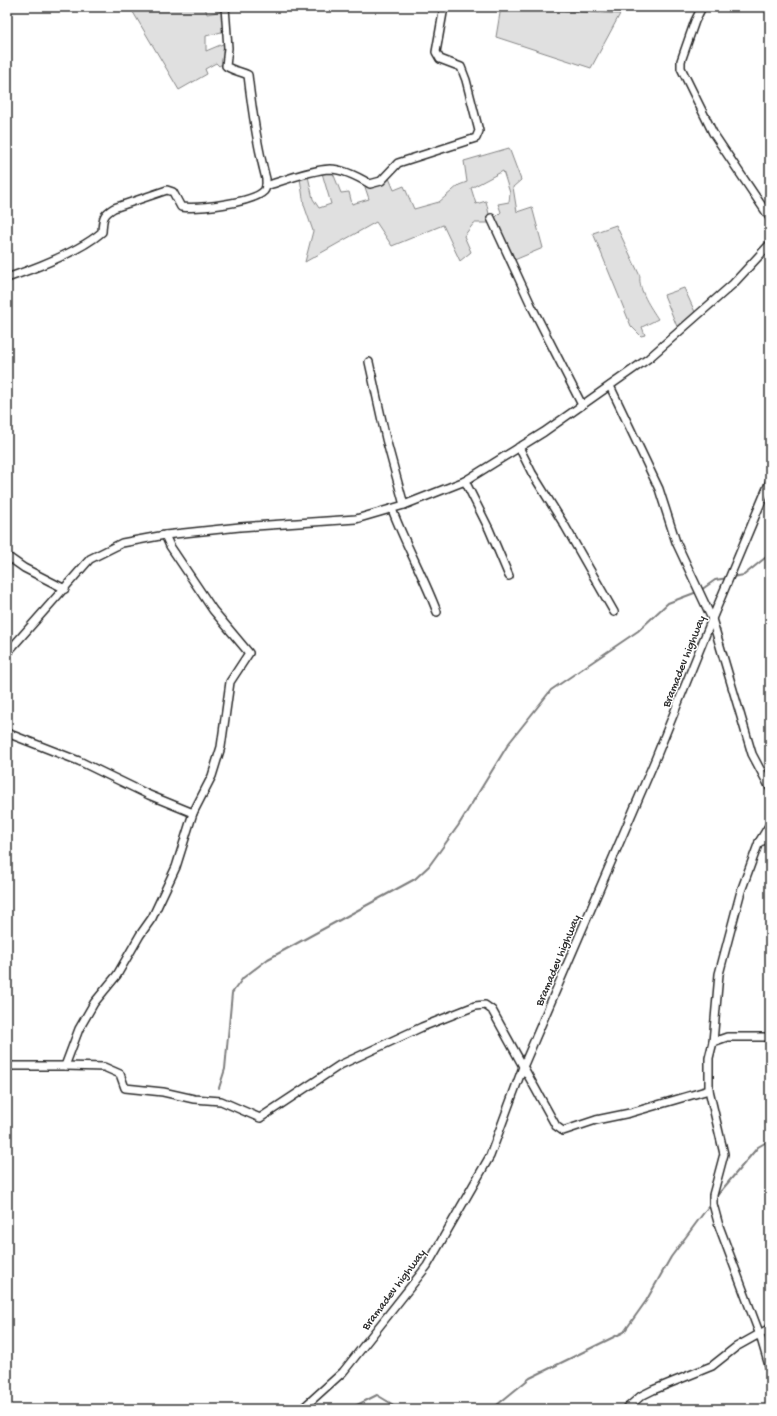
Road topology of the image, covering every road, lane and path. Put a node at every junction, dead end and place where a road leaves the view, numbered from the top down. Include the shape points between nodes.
1 (225, 7) edge
2 (444, 7) edge
3 (702, 7) edge
4 (266, 186) junction
5 (491, 218) dead end
6 (770, 218) edge
7 (770, 244) edge
8 (7, 278) edge
9 (369, 362) dead end
10 (610, 386) junction
11 (582, 405) junction
12 (519, 448) junction
13 (465, 481) junction
14 (770, 481) edge
15 (404, 505) junction
16 (392, 508) junction
17 (165, 534) junction
18 (7, 556) edge
19 (509, 576) dead end
20 (65, 589) junction
21 (437, 612) dead end
22 (614, 612) dead end
23 (712, 619) junction
24 (7, 653) edge
25 (7, 733) edge
26 (770, 788) edge
27 (193, 813) junction
28 (770, 824) edge
29 (770, 839) edge
30 (759, 842) junction
31 (770, 1037) edge
32 (713, 1042) junction
33 (7, 1066) edge
34 (65, 1066) junction
35 (523, 1067) junction
36 (709, 1090) junction
37 (770, 1328) edge
38 (760, 1335) junction
39 (770, 1369) edge
40 (302, 1409) edge
41 (626, 1409) edge

1 - 4 street via 228,48 226,66 248,76
2 - 4 street via 436,52 440,59 461,67 478,131 476,138 398,163 381,181 370,184 357,176 331,169
3 - 6 street via 680,68 713,133
4 - 8 street via 263,192 244,200 217,206 181,208 173,192 167,190 114,208 103,217 102,232 91,241
5 - 11 street
7 - 10 street via 733,284 649,358
9 - 15 street
10 - 11 street
10 - 23 street via 659,489 676,542
11 - 12 street
12 - 13 street
12 - 22 street
13 - 15 street
13 - 19 street
14 - 23 street, Bramadev highway
15 - 16 street
16 - 17 street via 356,519
16 - 21 street
17 - 20 street via 122,543 90,559
17 - 27 street via 170,546 213,610 249,653 230,682 221,747 212,776
18 - 20 street via 24,568
20 - 24 street
23 - 26 street via 752,754
23 - 35 street, Bramadev highway via 655,760
25 - 27 street via 79,761
27 - 34 street via 176,867 152,918 79,1029
28 - 30 street
29 - 30 street
30 - 32 street via 741,891 718,974
31 - 32 street via 726,1037
32 - 36 street via 709,1058
33 - 34 street
34 - 35 street via 104,1067 120,1074 126,1088 220,1101 260,1118 340,1066 422,1027 474,1006 485,1005 492,1010
35 - 36 street via 556,1126 563,1131
35 - 40 street, Bramadev highway via 490,1156 427,1266 343,1372
36 - 38 street via 724,1154 713,1204
37 - 38 street
38 - 39 street
38 - 41 street via 736,1347 712,1366 641,1396

